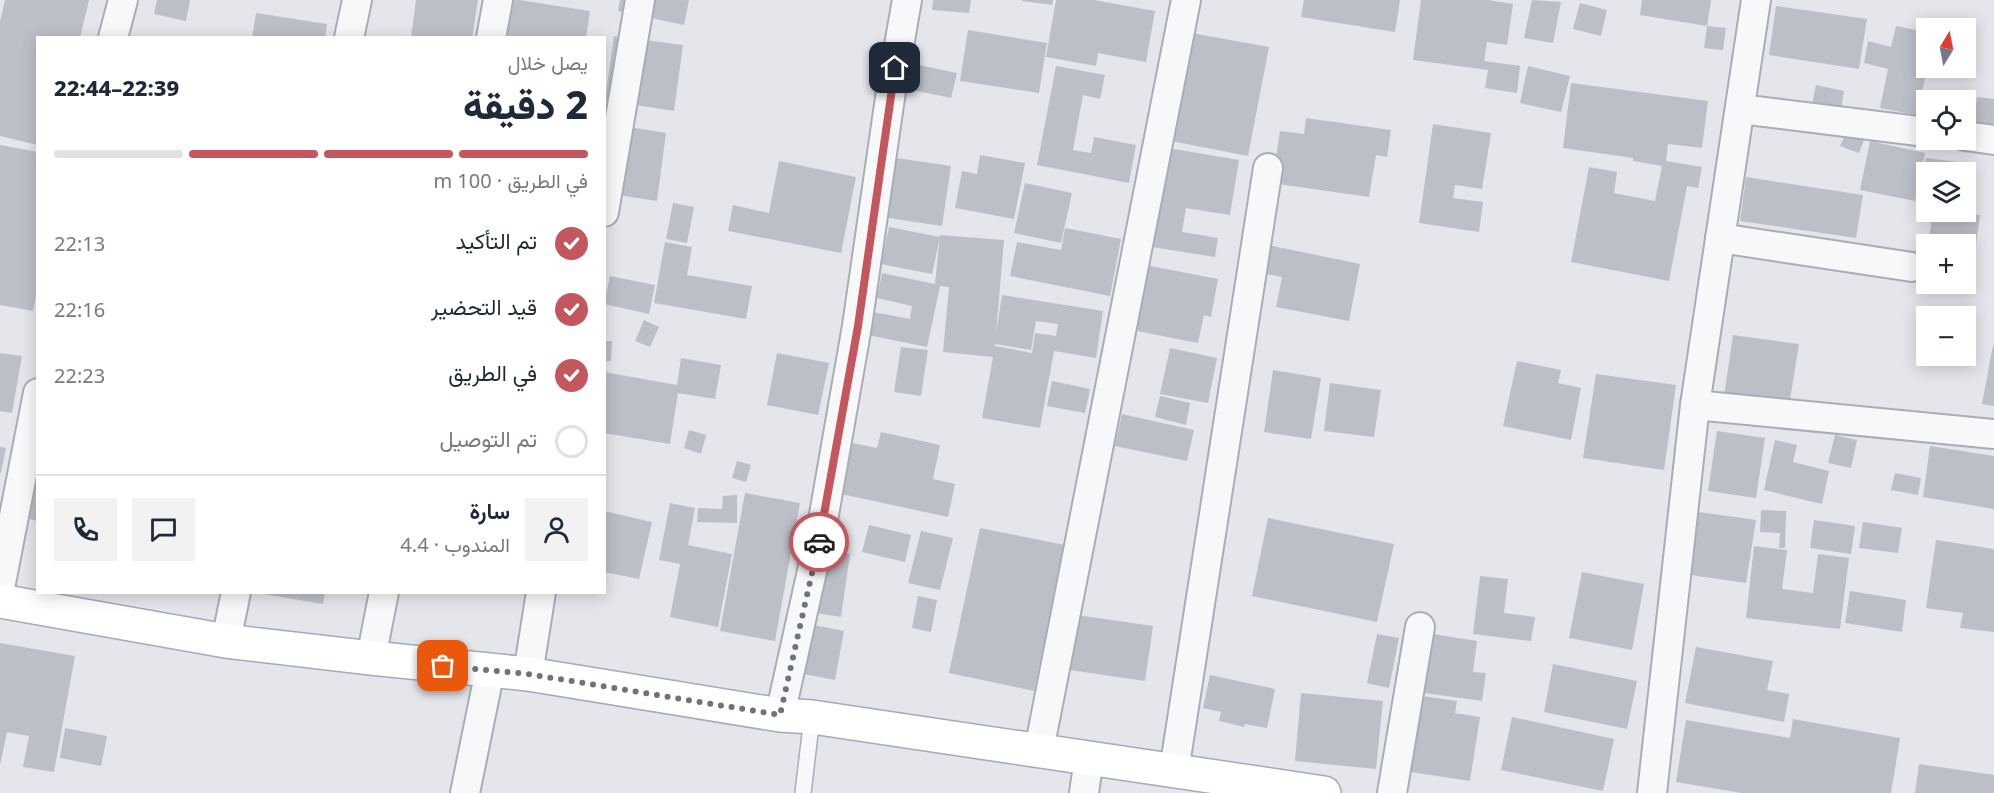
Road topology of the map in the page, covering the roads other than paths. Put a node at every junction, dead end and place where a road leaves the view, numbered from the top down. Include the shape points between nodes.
1 (123, 0) edge
2 (357, 0) edge
3 (498, 0) edge
4 (640, 0) edge
5 (906, 0) edge
6 (1186, 0) edge
7 (1756, 0) edge
8 (113, 36) edge
9 (349, 36) edge
10 (491, 36) edge
11 (1740, 109) junction
12 (1916, 131) edge
13 (1976, 138) edge
14 (1994, 140) edge
15 (1268, 168) dead end
16 (606, 200) edge
17 (1720, 238) junction
18 (1912, 267) dead end
19 (36, 403) edge
20 (1695, 405) junction
21 (1994, 434) edge
22 (0, 588) edge
23 (236, 594) edge
24 (384, 594) edge
25 (541, 594) edge
26 (0, 601) edge
27 (1420, 627) dead end
28 (226, 640) junction
29 (371, 658) junction
30 (490, 670) junction
31 (528, 674) junction
32 (796, 716) junction
33 (1039, 750) junction
34 (1089, 758) junction
35 (1174, 771) junction
36 (465, 793) edge
37 (803, 793) edge
38 (1084, 793) edge
39 (1324, 793) edge
40 (1392, 793) edge
41 (1652, 793) edge

1 - 8 street
2 - 9 street
3 - 10 street
4 - 16 street
5 - 32 street via 858,326 822,526
6 - 33 street
7 - 11 street
11 - 12 street
11 - 17 street
13 - 14 street
15 - 35 street
17 - 18 street
17 - 20 street
19 - 22 street
20 - 21 street
20 - 41 street
23 - 28 street
24 - 29 street
25 - 31 street
26 - 28 main road
27 - 40 street
28 - 29 main road
29 - 30 main road
30 - 31 main road
30 - 36 street
31 - 32 main road
32 - 33 main road
32 - 37 lane
33 - 34 main road
34 - 35 main road
34 - 38 street
35 - 39 main road

